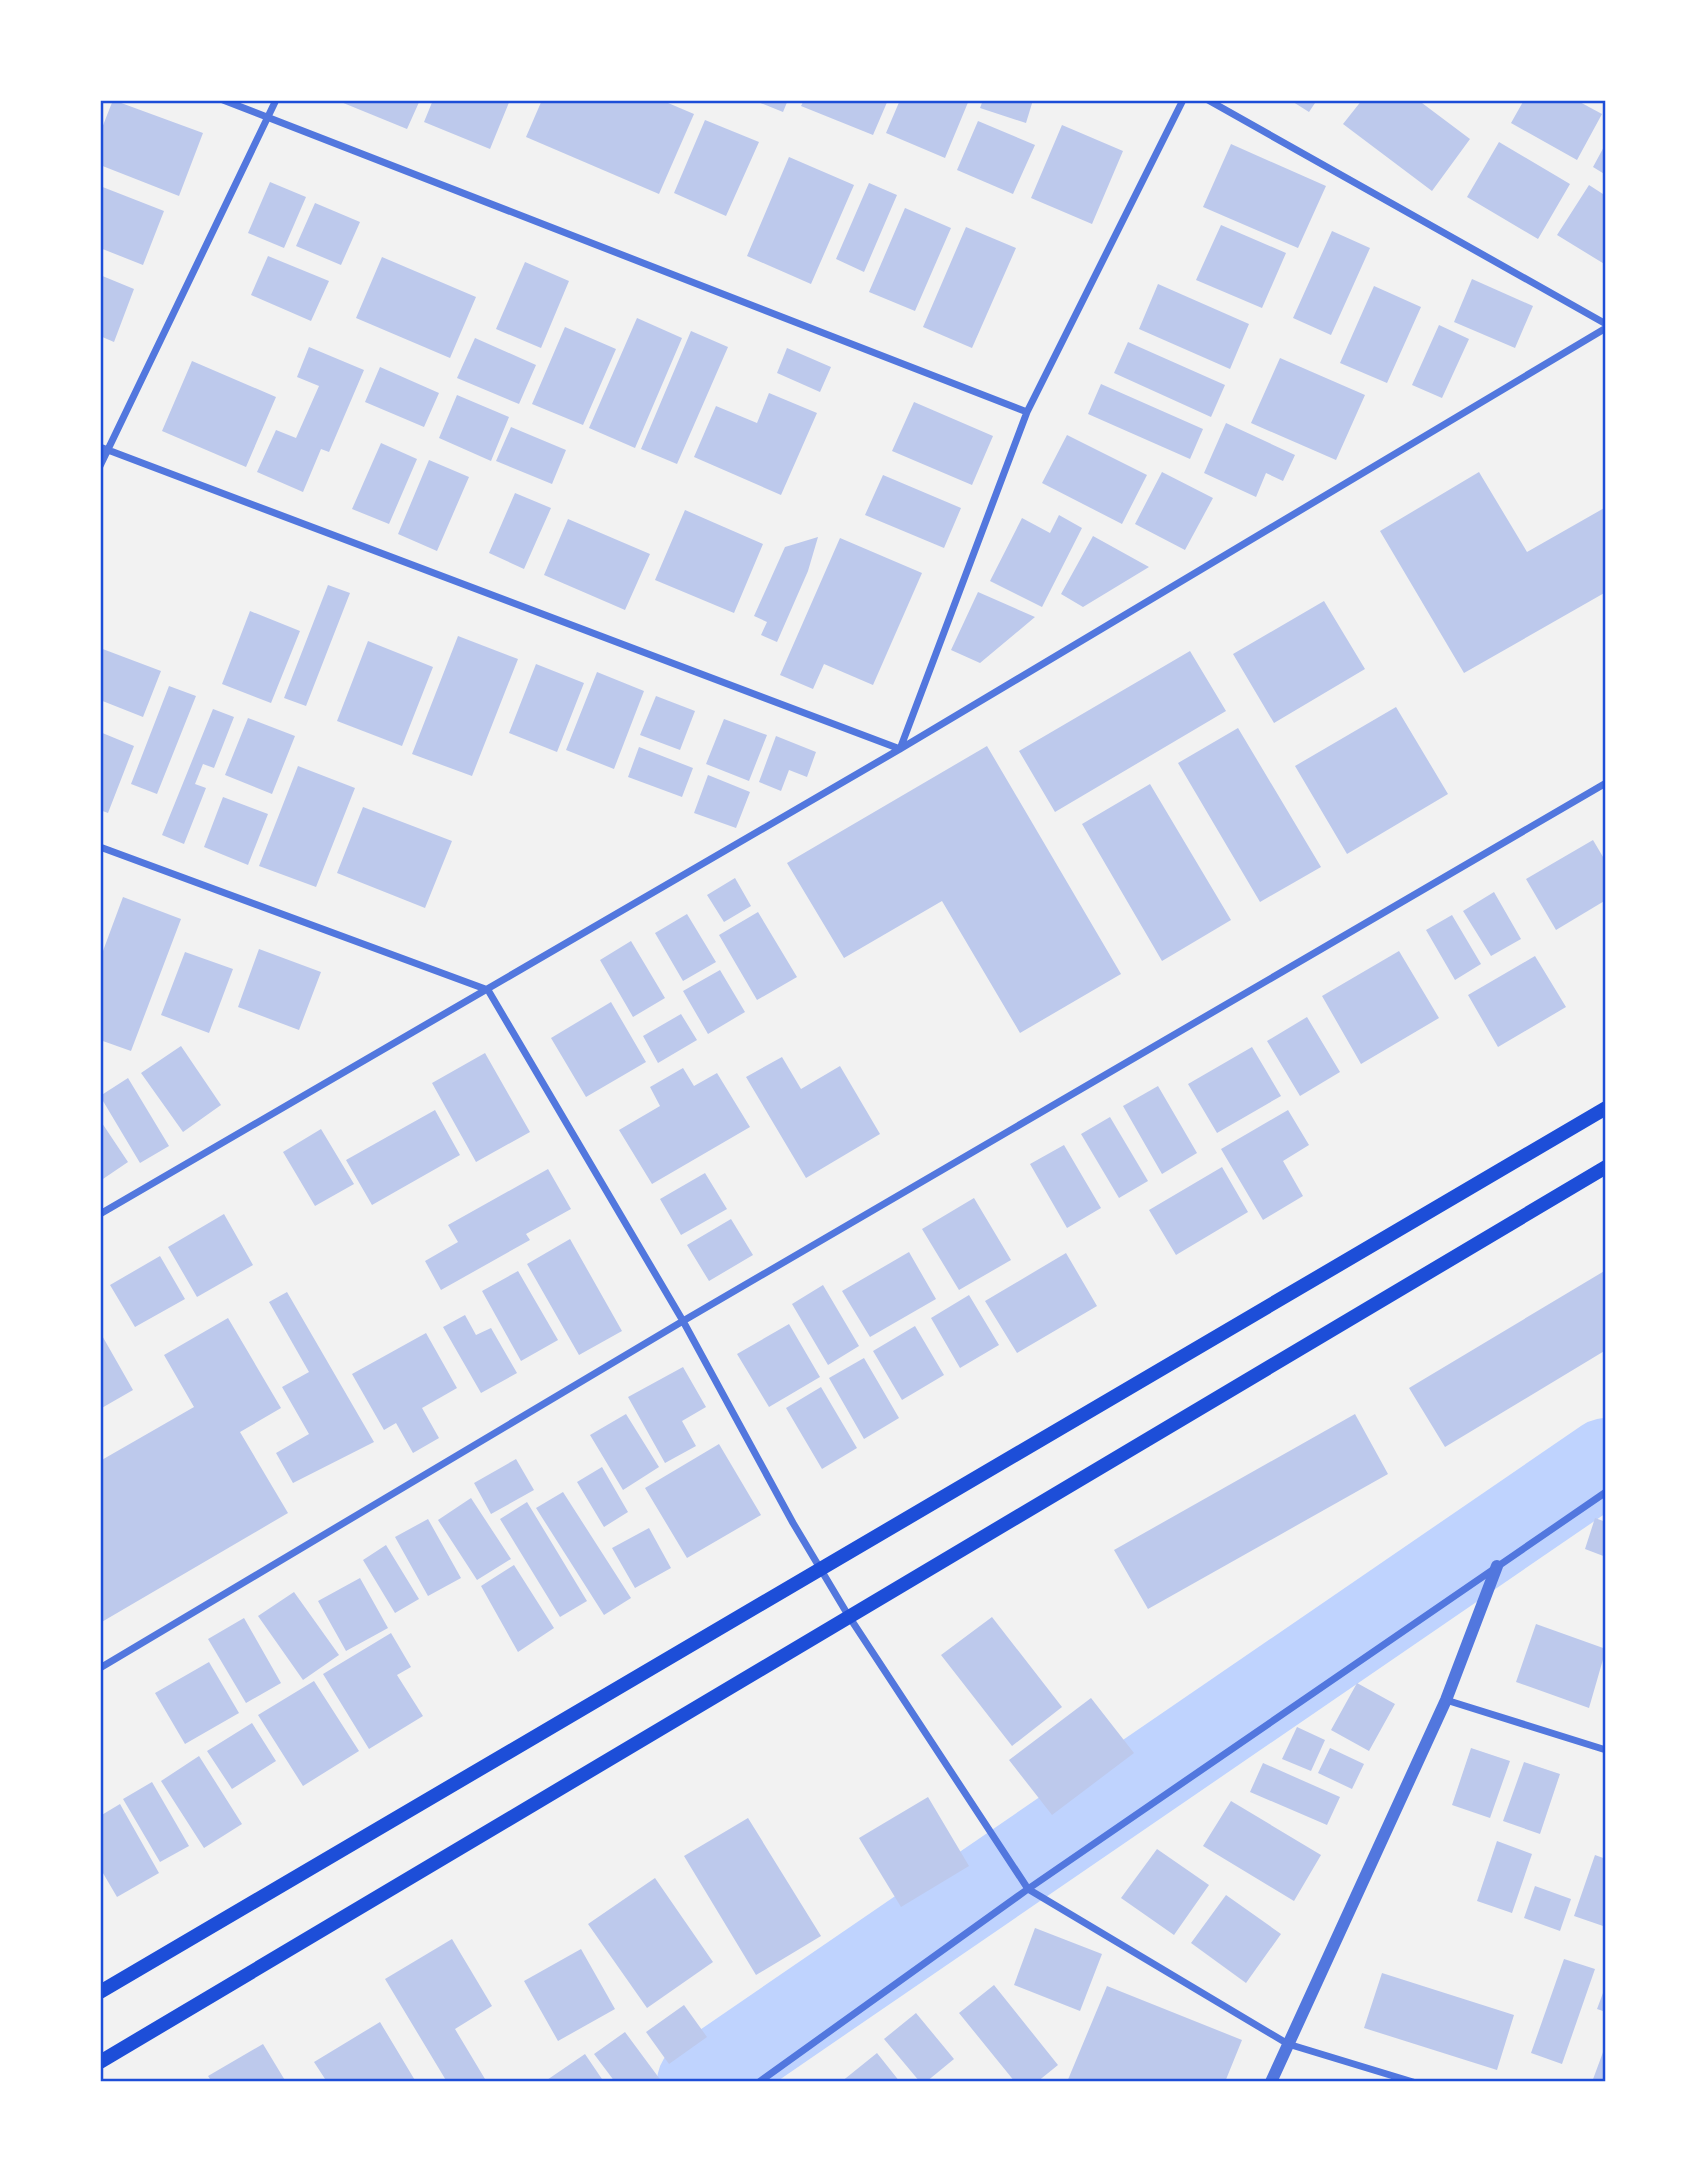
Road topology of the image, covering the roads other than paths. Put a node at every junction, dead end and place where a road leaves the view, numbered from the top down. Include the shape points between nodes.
1 (223, 100) edge
2 (276, 100) edge
3 (1183, 100) edge
4 (1208, 100) edge
5 (268, 117) junction
6 (1606, 326) edge
7 (1027, 412) junction
8 (104, 449) edge
9 (100, 466) edge
10 (901, 749) junction
11 (1606, 783) edge
12 (100, 847) edge
13 (488, 990) junction
14 (1606, 1108) edge
15 (1606, 1167) edge
16 (100, 1214) edge
17 (683, 1321) junction
18 (1606, 1492) edge
19 (1497, 1566) junction
20 (821, 1569) junction
21 (848, 1615) junction
22 (100, 1668) edge
23 (1446, 1700) junction
24 (1606, 1750) edge
25 (1027, 1887) junction
26 (100, 1992) edge
27 (1288, 2043) junction
28 (100, 2062) edge
29 (759, 2082) edge
30 (1271, 2082) edge
31 (1413, 2082) edge

1 - 5 street
2 - 5 street
3 - 7 street
4 - 6 street
5 - 7 street
5 - 8 street
6 - 10 street
7 - 10 street
8 - 9 street
8 - 10 street
10 - 13 street
11 - 17 street
12 - 13 street
13 - 16 street
13 - 17 street
14 - 20 main road
15 - 21 main road
17 - 20 street
17 - 22 street
18 - 19 street
19 - 23 street
19 - 25 street
20 - 21 street
20 - 26 main road
21 - 25 street
21 - 28 main road
23 - 24 street
23 - 27 street
25 - 27 street
25 - 29 street
27 - 30 street
27 - 31 street

